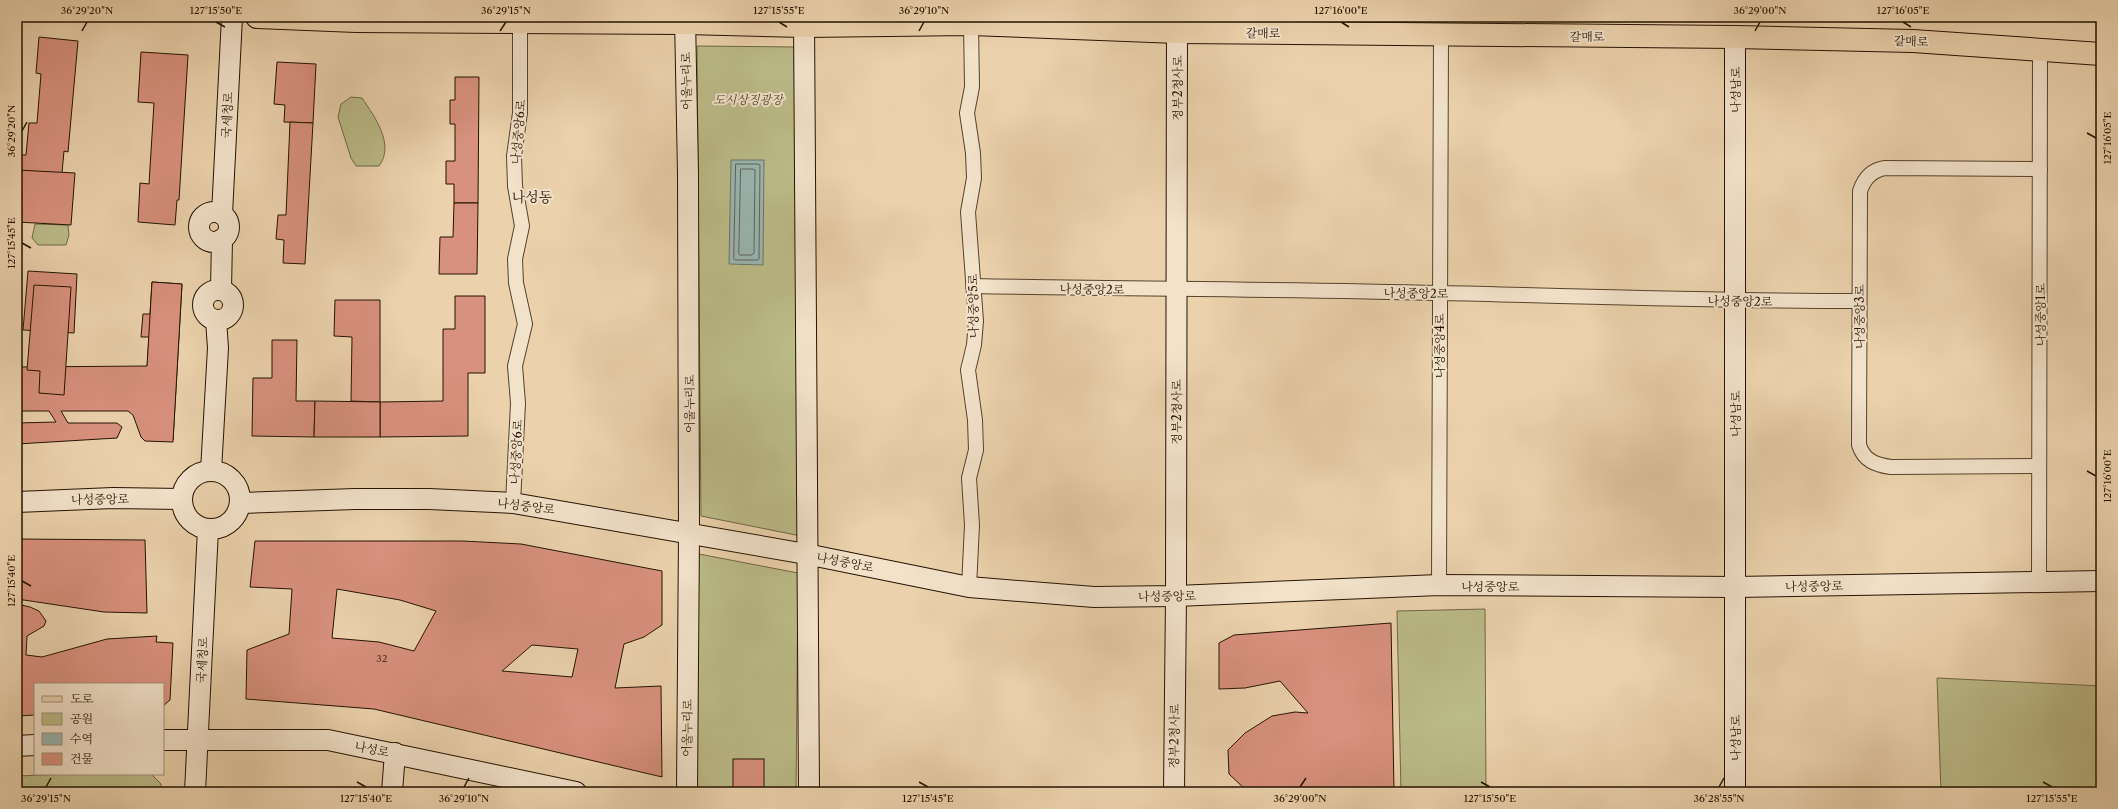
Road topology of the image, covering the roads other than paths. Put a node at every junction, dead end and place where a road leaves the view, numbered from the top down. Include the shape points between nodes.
1 (232, 17) edge
2 (256, 17) edge
3 (685, 20) edge
4 (520, 22) junction
5 (804, 22) edge
6 (971, 24) junction
7 (1177, 24) edge
8 (1441, 35) junction
9 (1736, 37) junction
10 (2040, 48) junction
11 (2101, 54) edge
12 (2040, 169) junction
13 (973, 286) junction
14 (1176, 290) junction
15 (1440, 293) junction
16 (1735, 301) junction
17 (1859, 301) junction
18 (2039, 466) junction
19 (211, 471) junction
20 (182, 499) junction
21 (17, 502) edge
22 (240, 503) junction
23 (513, 503) junction
24 (208, 529) junction
25 (689, 533) junction
26 (806, 554) junction
27 (2101, 581) edge
28 (2039, 582) junction
29 (1439, 585) junction
30 (969, 587) junction
31 (1735, 587) junction
32 (1176, 596) junction
33 (197, 739) junction
34 (164, 740) edge
35 (34, 745) edge
36 (17, 746) edge
37 (396, 753) junction
38 (195, 792) edge
39 (392, 792) edge
40 (576, 792) edge
41 (687, 792) edge
42 (809, 792) edge
43 (1174, 792) edge
44 (1735, 792) edge

1 - 19 street, 국세청로 via 222,214 229,226 226,236 222,239 220,290 229,295 232,309 226,317 216,320 218,348
2 - 4 main road, 갈매로 via 356,21
3 - 4 main road, 갈매로
3 - 5 main road, 갈매로
3 - 25 street, 어울누리로
4 - 23 street, 나성중앙6로 via 520,113 514,156 515,186 522,226 515,259 516,283 525,324 515,366 518,403
5 - 6 main road, 갈매로
5 - 26 street
6 - 7 main road, 갈매로
6 - 13 street, 나성중앙5로 via 972,87 968,113 974,178 968,212
7 - 8 main road, 갈매로
7 - 14 street, 정부2청사로
8 - 9 main road, 갈매로
8 - 15 street, 나성중앙4로
9 - 10 main road, 갈매로 via 1913,41
9 - 16 street, 나성남로
10 - 11 main road, 갈매로
10 - 12 street, 나성중앙1로
12 - 17 street, 나성중앙3로 via 1885,168 1873,172 1862,183 1860,191
12 - 18 street, 나성중앙1로
13 - 14 street, 나성중앙2로
13 - 30 street, 나성중앙5로 via 976,321 968,370 976,450 969,478 972,525
14 - 15 street, 나성중앙2로
14 - 32 street, 정부2청사로
15 - 16 street, 나성중앙2로
15 - 29 street, 나성중앙4로
16 - 17 street, 나성중앙2로
16 - 31 street, 나성남로
17 - 18 street, 나성중앙3로 via 1859,445 1865,458 1891,467
18 - 28 street, 나성중앙1로
19 - 20 street via 195,476 188,482
19 - 22 street via 221,472 236,484 240,493
20 - 21 street, 나성중앙로 via 113,498
20 - 24 street via 192,522
22 - 23 street, 나성중앙로 via 355,499
22 - 24 street via 238,512 229,522
23 - 25 street, 나성중앙로
24 - 33 street, 국세청로
25 - 26 street, 나성중앙로
25 - 41 street, 어울누리로
26 - 30 street, 나성중앙로
26 - 42 street
27 - 28 street, 나성중앙로
28 - 31 street, 나성중앙로
29 - 31 street, 나성중앙로
29 - 32 street, 나성중앙로
30 - 32 street, 나성중앙로 via 1094,597
31 - 44 street, 나성남로
32 - 43 street, 정부2청사로
33 - 34 street, 나성로
33 - 37 street, 나성로 via 328,740
33 - 38 street, 국세청로
35 - 36 street
37 - 39 street
37 - 40 street, 나성로

